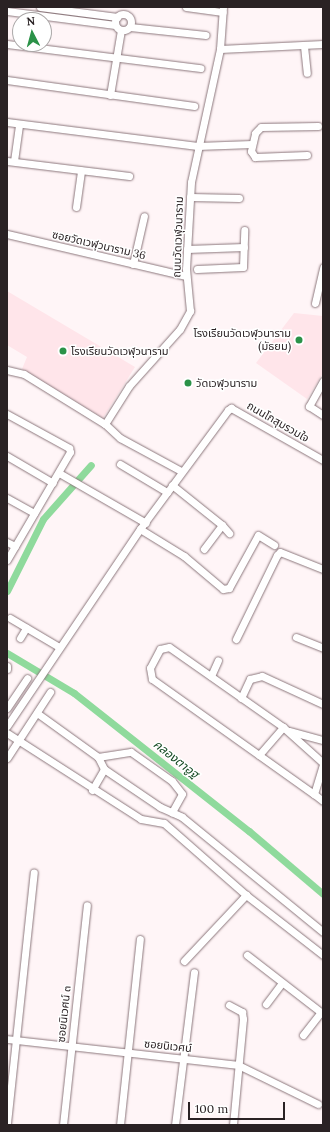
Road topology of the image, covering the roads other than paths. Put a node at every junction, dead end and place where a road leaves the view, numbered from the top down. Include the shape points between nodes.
1 (40, 7) edge
2 (186, 7) edge
3 (7, 10) edge
4 (32, 10) edge
5 (223, 10) edge
6 (124, 11) edge
7 (118, 24) junction
8 (130, 27) junction
9 (206, 35) dead end
10 (7, 44) edge
11 (323, 44) edge
12 (304, 46) junction
13 (220, 49) junction
14 (115, 58) junction
15 (201, 68) dead end
16 (307, 73) dead end
17 (7, 80) edge
18 (110, 95) junction
19 (194, 106) dead end
20 (7, 122) edge
21 (19, 124) junction
22 (318, 126) dead end
23 (252, 144) junction
24 (197, 146) junction
25 (307, 155) dead end
26 (11, 161) edge
27 (81, 170) junction
28 (129, 176) dead end
29 (190, 197) junction
30 (239, 198) dead end
31 (76, 207) dead end
32 (144, 216) dead end
33 (244, 230) dead end
34 (7, 234) edge
35 (244, 247) junction
36 (187, 249) junction
37 (133, 264) junction
38 (323, 267) edge
39 (197, 269) dead end
40 (186, 276) junction
41 (316, 303) dead end
42 (7, 370) edge
43 (323, 381) edge
44 (7, 414) edge
45 (323, 415) edge
46 (105, 424) junction
47 (7, 456) edge
48 (323, 460) edge
49 (120, 464) dead end
50 (180, 472) junction
51 (59, 473) junction
52 (53, 483) junction
53 (172, 485) junction
54 (167, 492) junction
55 (7, 498) edge
56 (34, 513) junction
57 (146, 523) junction
58 (222, 525) junction
59 (140, 529) junction
60 (229, 533) dead end
61 (7, 542) edge
62 (274, 545) dead end
63 (15, 546) junction
64 (204, 549) dead end
65 (7, 560) edge
66 (323, 569) edge
67 (10, 618) dead end
68 (26, 628) junction
69 (296, 637) dead end
70 (20, 638) dead end
71 (236, 639) dead end
72 (59, 647) junction
73 (323, 648) edge
74 (218, 660) dead end
75 (210, 676) junction
76 (27, 678) dead end
77 (50, 692) dead end
78 (241, 698) junction
79 (323, 704) edge
80 (7, 708) edge
81 (37, 713) junction
82 (7, 726) edge
83 (286, 729) junction
84 (7, 733) edge
85 (19, 740) junction
86 (323, 740) edge
87 (259, 755) junction
88 (98, 757) junction
89 (7, 758) edge
90 (323, 763) edge
91 (104, 769) junction
92 (92, 790) junction
93 (314, 794) junction
94 (323, 801) edge
95 (172, 812) junction
96 (34, 872) dead end
97 (246, 895) junction
98 (87, 905) dead end
99 (323, 932) edge
100 (140, 939) dead end
101 (247, 955) dead end
102 (323, 955) edge
103 (184, 961) dead end
104 (194, 972) dead end
105 (282, 984) junction
106 (266, 1004) dead end
107 (229, 1005) dead end
108 (322, 1013) edge
109 (303, 1035) dead end
110 (7, 1039) edge
111 (16, 1040) junction
112 (72, 1046) junction
113 (128, 1053) junction
114 (182, 1058) junction
115 (238, 1065) junction
116 (318, 1104) dead end
117 (7, 1123) edge
118 (63, 1125) edge
119 (120, 1125) edge
120 (175, 1125) edge
121 (233, 1125) edge

1 - 7 street
2 - 5 street
3 - 4 street
4 - 7 street
5 - 13 street, ถนนวัดเวฬุวนาราม
6 - 7 street
6 - 8 street via 131,19
7 - 8 street
7 - 14 street
8 - 9 street
10 - 14 street
11 - 12 street
12 - 13 street
12 - 16 street
13 - 24 street, ถนนวัดเวฬุวนาราม
14 - 15 street
14 - 18 street
17 - 18 street
18 - 19 street
20 - 21 street
21 - 24 street
21 - 26 street
22 - 23 street via 261,127
23 - 24 street
23 - 25 street via 255,157
24 - 29 street, ถนนวัดเวฬุวนาราม
26 - 27 street
27 - 28 street
27 - 31 street
29 - 30 street
29 - 36 street, ถนนวัดเวฬุวนาราม
32 - 37 street
33 - 35 street
34 - 37 street, ซอยวัดเวฬุวนาราม 36
35 - 36 street
35 - 39 street via 243,267
36 - 40 street, ถนนวัดเวฬุวนาราม
37 - 40 street, ซอยวัดเวฬุวนาราม 36
38 - 41 street
40 - 46 street, ถนนวัดเวฬุวนาราม via 190,304 187,319 129,386
42 - 46 street via 24,374
43 - 45 street via 309,406
44 - 51 street via 69,448 69,458
46 - 50 street via 120,438
47 - 52 street
48 - 50 street, ถนนโกสุมรวมใจ via 231,408
49 - 54 street
50 - 53 street
51 - 52 street
51 - 57 street
52 - 56 street
53 - 54 street
53 - 58 street
54 - 57 street
55 - 56 street
56 - 63 street
57 - 59 street
58 - 60 street
58 - 64 street
59 - 62 street via 184,556 223,589 229,588 258,534
59 - 72 street
61 - 63 street
63 - 65 street
66 - 71 street via 280,552
67 - 68 street
68 - 70 street
68 - 72 street
69 - 73 street
72 - 82 street
74 - 75 street
75 - 78 street
75 - 87 street via 164,646 149,675
76 - 80 street
77 - 81 street
78 - 79 street via 250,679 262,676
78 - 83 street
81 - 85 street
81 - 88 street
83 - 86 street
83 - 87 street
83 - 90 street
84 - 85 street
85 - 89 street
85 - 92 street
87 - 93 street
88 - 91 street
88 - 95 street via 131,752 172,781 182,794
90 - 93 street
91 - 92 street
91 - 95 street
92 - 97 street via 141,819 164,823
93 - 94 street
95 - 99 street
96 - 111 street
97 - 102 street
97 - 103 street
98 - 112 street, ซอยนิเวศน์ ๓
100 - 113 street
101 - 105 street
104 - 114 street
105 - 106 street
105 - 108 street
107 - 115 street via 242,1012
108 - 109 street
110 - 111 street, ซอยนิเวศน์
111 - 112 street, ซอยนิเวศน์
111 - 117 street
112 - 113 street, ซอยนิเวศน์
112 - 118 street, ซอยนิเวศน์ ๓
113 - 114 street, ซอยนิเวศน์
113 - 119 street
114 - 115 street, ซอยนิเวศน์
114 - 120 street
115 - 116 street, ซอยนิเวศน์
115 - 121 street

